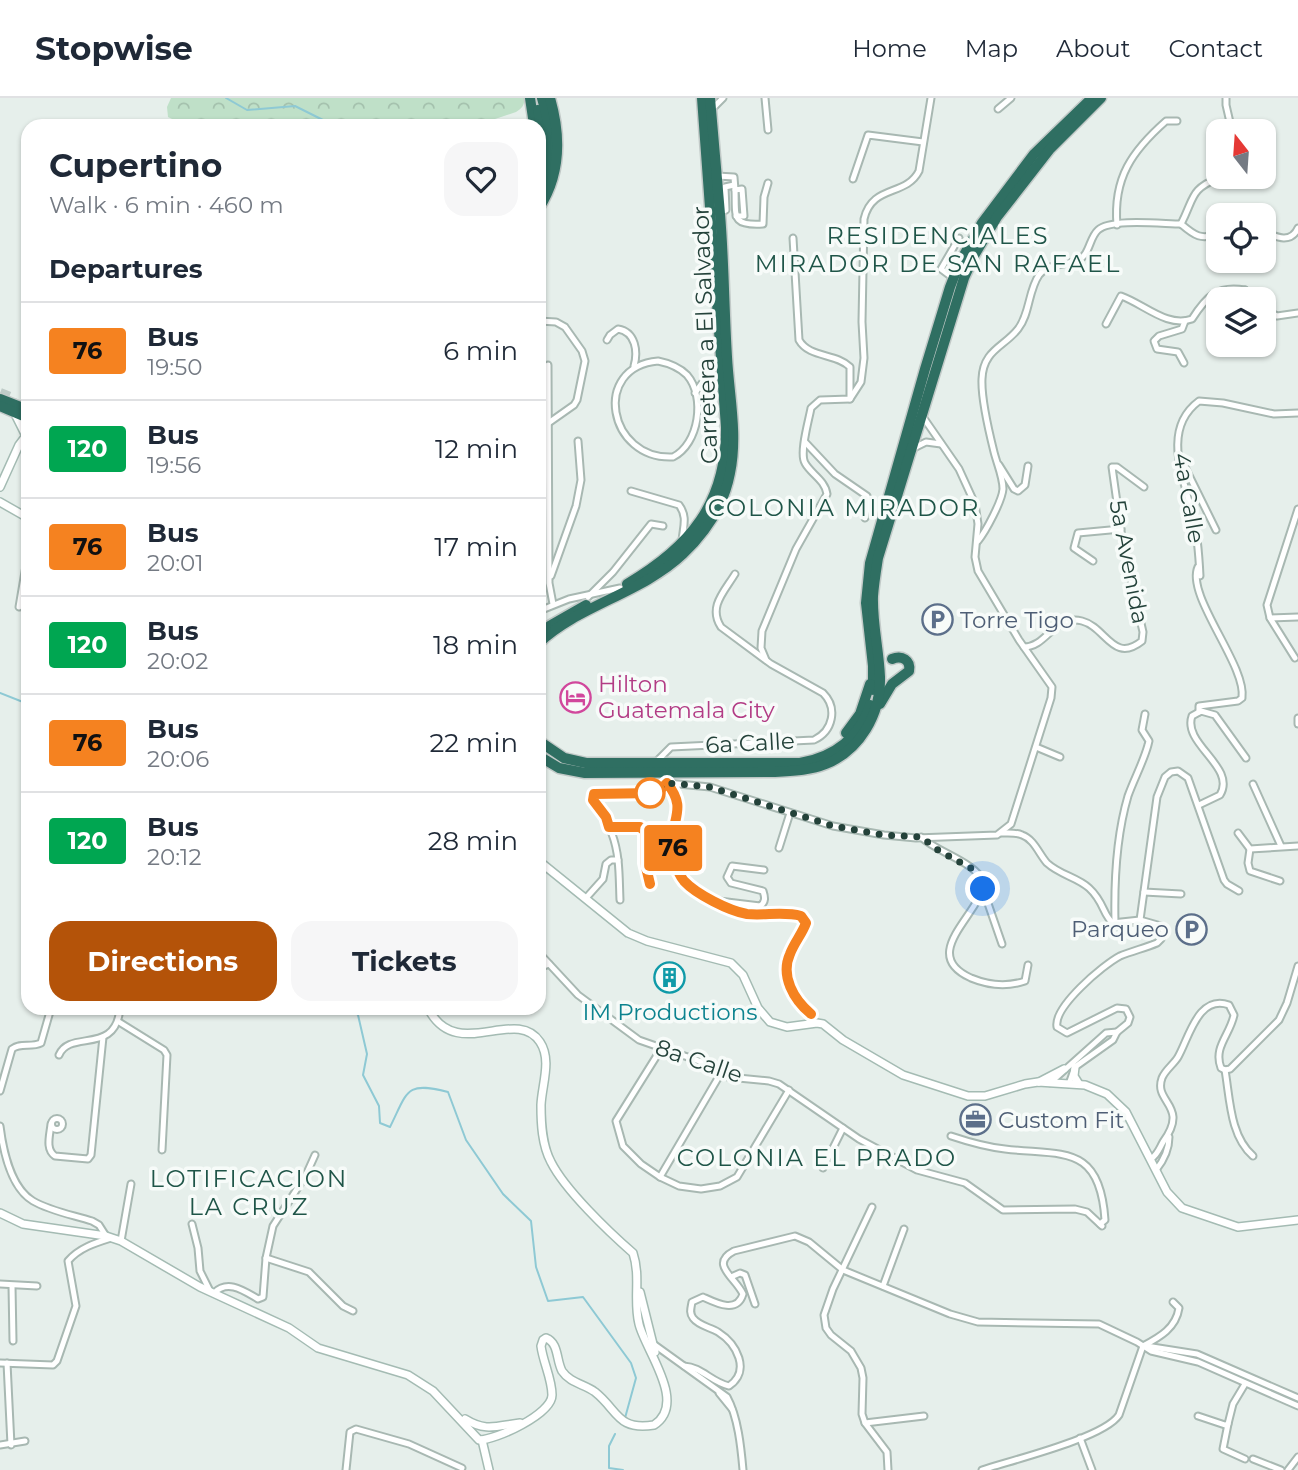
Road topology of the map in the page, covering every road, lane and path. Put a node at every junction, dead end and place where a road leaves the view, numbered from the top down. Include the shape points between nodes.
1 (530, 98) edge
2 (542, 98) edge
3 (552, 98) edge
4 (702, 98) edge
5 (710, 98) edge
6 (723, 98) edge
7 (765, 98) edge
8 (931, 98) edge
9 (1011, 98) edge
10 (1091, 98) edge
11 (1101, 98) edge
12 (1226, 98) edge
13 (998, 109) dead end
14 (538, 110) dead end
15 (711, 111) junction
16 (534, 119) edge
17 (540, 119) edge
18 (1229, 119) edge
19 (1177, 121) dead end
20 (768, 130) dead end
21 (923, 142) junction
22 (546, 145) edge
23 (550, 163) junction
24 (546, 174) edge
25 (717, 176) junction
26 (853, 179) dead end
27 (1206, 182) edge
28 (768, 183) dead end
29 (734, 187) junction
30 (721, 188) junction
31 (546, 196) edge
32 (1181, 224) junction
33 (1117, 225) junction
34 (1298, 228) edge
35 (793, 238) dead end
36 (959, 238) dead end
37 (1206, 238) edge
38 (1276, 238) edge
39 (953, 278) junction
40 (948, 293) junction
41 (1206, 300) edge
42 (1298, 313) edge
43 (1276, 315) edge
44 (546, 321) edge
45 (1185, 321) junction
46 (1106, 324) dead end
47 (949, 331) junction
48 (607, 340) dead end
49 (933, 343) junction
50 (720, 362) junction
51 (1184, 363) dead end
52 (548, 365) dead end
53 (634, 366) junction
54 (935, 373) junction
55 (695, 393) junction
56 (0, 399) edge
57 (850, 399) junction
58 (0, 406) tunnel mouth
59 (21, 407) edge
60 (14, 412) junction
61 (1298, 413) edge
62 (922, 414) junction
63 (21, 415) edge
64 (547, 424) junction
65 (21, 427) edge
66 (578, 441) dead end
67 (805, 442) junction
68 (21, 444) edge
69 (941, 444) junction
70 (21, 448) edge
71 (910, 451) junction
72 (1178, 452) junction
73 (997, 463) junction
74 (1028, 466) dead end
75 (1144, 486) dead end
76 (0, 487) edge
77 (631, 491) dead end
78 (0, 501) edge
79 (1298, 509) edge
80 (21, 514) edge
81 (865, 518) dead end
82 (663, 526) dead end
83 (1121, 530) junction
84 (1216, 530) dead end
85 (688, 532) junction
86 (976, 544) junction
87 (1094, 561) dead end
88 (1199, 564) junction
89 (735, 574) dead end
90 (1200, 576) dead end
91 (549, 583) junction
92 (620, 588) junction
93 (21, 595) edge
94 (588, 597) junction
95 (553, 604) junction
96 (19, 607) dead end
97 (546, 608) edge
98 (1298, 617) edge
99 (1270, 618) junction
100 (546, 629) edge
101 (546, 638) edge
102 (760, 642) junction
103 (1024, 647) junction
104 (749, 649) junction
105 (1295, 658) dead end
106 (892, 659) dead end
107 (766, 660) junction
108 (870, 684) dead end
109 (876, 710) junction
110 (1199, 712) junction
111 (1145, 713) dead end
112 (1298, 718) edge
113 (1298, 724) edge
114 (546, 747) edge
115 (686, 747) junction
116 (1036, 747) junction
117 (1060, 757) dead end
118 (1246, 758) dead end
119 (546, 760) edge
120 (762, 763) junction
121 (652, 764) junction
122 (695, 764) junction
123 (667, 779) junction
124 (1253, 783) dead end
125 (1199, 805) junction
126 (790, 813) junction
127 (1014, 818) junction
128 (609, 827) junction
129 (1001, 833) junction
130 (1238, 833) dead end
131 (1021, 834) junction
132 (921, 837) junction
133 (1282, 846) junction
134 (1298, 846) edge
135 (779, 848) dead end
136 (1250, 849) junction
137 (618, 860) junction
138 (546, 867) edge
139 (764, 870) dead end
140 (1280, 881) dead end
141 (650, 884) dead end
142 (983, 889) junction
143 (1239, 891) dead end
144 (1144, 892) junction
145 (1181, 894) dead end
146 (586, 898) junction
147 (620, 900) dead end
148 (715, 901) junction
149 (1137, 921) junction
150 (1114, 923) junction
151 (1147, 923) junction
152 (1136, 930) junction
153 (1002, 944) dead end
154 (546, 961) edge
155 (549, 964) junction
156 (546, 965) edge
157 (1028, 965) dead end
158 (1298, 966) edge
159 (811, 1014) dead end
160 (49, 1015) edge
161 (119, 1015) edge
162 (432, 1015) edge
163 (118, 1022) junction
164 (1117, 1032) junction
165 (103, 1037) junction
166 (1094, 1043) junction
167 (661, 1049) junction
168 (1101, 1051) junction
169 (59, 1055) dead end
170 (1075, 1067) junction
171 (1064, 1069) junction
172 (1225, 1070) junction
173 (721, 1073) junction
174 (1038, 1082) junction
175 (1050, 1083) junction
176 (1069, 1084) junction
177 (1079, 1084) junction
178 (789, 1090) junction
179 (0, 1091) edge
180 (51, 1124) dead end
181 (0, 1126) edge
182 (843, 1128) junction
183 (951, 1136) dead end
184 (1169, 1137) junction
185 (162, 1150) dead end
186 (315, 1155) dead end
187 (1253, 1156) dead end
188 (1151, 1159) junction
189 (823, 1168) dead end
190 (1156, 1170) junction
191 (660, 1177) junction
192 (131, 1184) dead end
193 (872, 1207) dead end
194 (0, 1213) edge
195 (1298, 1220) edge
196 (192, 1224) dead end
197 (904, 1228) dead end
198 (109, 1237) junction
199 (121, 1241) junction
200 (267, 1258) junction
201 (843, 1270) junction
202 (731, 1276) junction
203 (0, 1284) edge
204 (12, 1286) junction
205 (37, 1286) dead end
206 (883, 1286) junction
207 (212, 1292) junction
208 (1173, 1302) dead end
209 (755, 1304) dead end
210 (353, 1311) dead end
211 (644, 1332) junction
212 (13, 1341) dead end
213 (652, 1343) junction
214 (1143, 1346) junction
215 (655, 1359) junction
216 (3, 1363) edge
217 (684, 1366) junction
218 (1245, 1384) junction
219 (1298, 1398) edge
220 (1298, 1406) edge
221 (458, 1416) junction
222 (924, 1416) dead end
223 (1198, 1416) dead end
224 (522, 1423) junction
225 (865, 1423) junction
226 (1228, 1424) junction
227 (483, 1427) junction
228 (482, 1438) junction
229 (1080, 1438) junction
230 (25, 1441) dead end
231 (11, 1444) junction
232 (0, 1445) edge
233 (1298, 1457) edge
234 (1245, 1459) dead end
235 (1253, 1459) dead end
236 (461, 1468) dead end
237 (346, 1470) edge
238 (489, 1470) edge
239 (743, 1470) edge
240 (888, 1470) edge
241 (982, 1470) edge
242 (1091, 1470) edge
243 (1281, 1470) edge
244 (1290, 1470) edge

1 - 16 highway
2 - 23 highway via 550,124
3 - 31 highway via 558,144
4 - 50 highway, Carretera a El Salvador
5 - 15 highway, Carretera a El Salvador
6 - 15 street
7 - 20 street
8 - 21 street
9 - 13 street
10 - 39 highway via 1011,183 973,238
11 - 47 highway via 1050,149 997,217 964,278
12 - 18 street
14 - 17 highway
15 - 25 highway, Carretera a El Salvador
19 - 33 street via 1166,121 1132,156 1115,199
21 - 26 street via 868,135
21 - 57 street via 916,178 882,193 866,210 864,358 861,382
22 - 23 highway
23 - 24 highway
25 - 29 street via 733,177
25 - 30 highway, Carretera a El Salvador
27 - 32 street via 1196,191
28 - 29 street via 765,223 745,225 736,216
29 - 30 street
30 - 101 highway, Carretera a El Salvador via 733,439 727,488 701,534 671,565
32 - 33 street
32 - 37 street
33 - 73 street via 1096,232 1079,260 1041,272 1023,322 992,352 982,382
34 - 38 street via 1289,237
35 - 57 street via 799,340 806,349 850,367
36 - 39 street via 941,268
39 - 40 highway
40 - 47 highway via 941,328
40 - 49 highway
41 - 45 street
42 - 43 street
44 - 64 street via 565,327 585,361 577,400
45 - 46 street via 1169,320 1121,296
45 - 51 street via 1182,329 1159,335 1154,341 1160,351 1178,352
47 - 54 highway
48 - 53 street via 618,329 631,335 636,349
49 - 54 highway via 940,345
49 - 120 highway via 867,579 874,682 867,713 852,737 834,752 800,763
50 - 55 street
50 - 85 highway, Carretera a El Salvador via 724,462 714,497
52 - 64 street
53 - 55 street via 668,363 685,373
53 - 55 street via 615,398 615,416 629,439 650,454 673,457 685,450 694,435
54 - 62 highway
56 - 59 highway
57 - 67 street via 814,402
58 - 60 highway
60 - 63 highway
60 - 65 main road
61 - 72 street, 4a Calle via 1275,414 1199,401 1184,418
62 - 69 street
62 - 71 highway
64 - 91 street
66 - 91 street via 581,480 576,506
67 - 81 street via 835,474 868,497
67 - 102 street via 804,460 827,494 796,549
68 - 76 main road
69 - 71 street via 921,443
69 - 86 street via 975,504
70 - 78 main road
71 - 109 highway via 874,582 880,675
72 - 84 street
72 - 88 street, 4a Calle via 1195,523
73 - 74 street via 1018,491 1025,485
73 - 86 street via 1002,494
75 - 83 street, 5a Avenida via 1112,467
77 - 85 street via 679,505
78 - 80 main road
79 - 99 street via 1267,605
82 - 94 street via 651,524
83 - 87 street via 1078,533 1074,548
83 - 103 street, 5a Avenida via 1142,641 1122,649 1088,624 1068,620 1036,644
85 - 92 highway, Carretera a El Salvador via 661,563
86 - 103 street via 978,570
88 - 90 street, 4a Calle
88 - 110 street via 1196,576 1207,611 1243,688 1238,701 1207,703 1199,706
89 - 104 street via 715,615 722,627
91 - 95 street
92 - 94 street
92 - 100 highway, Carretera a El Salvador
93 - 96 street
94 - 95 street
95 - 97 street
98 - 99 street
99 - 105 street
102 - 104 street
102 - 107 street
103 - 116 street via 1052,687
104 - 107 street
106 - 109 highway via 906,660 909,671 892,684
107 - 115 street, 6a Calle via 829,698 829,725 821,736
108 - 120 highway via 860,714 837,742 817,754
109 - 123 highway via 859,740 826,764 797,771
110 - 118 street via 1215,715
110 - 125 street via 1192,716 1191,728 1223,784 1220,795
111 - 150 street via 1142,730 1149,741 1121,827
112 - 113 street
114 - 121 highway via 576,761
115 - 121 street, 6a Calle via 669,748
115 - 122 street, 6a Calle
116 - 117 street
116 - 127 street
119 - 123 highway via 585,773
120 - 122 highway
121 - 122 highway
123 - 126 street via 710,787
123 - 128 street via 653,793 594,794
123 - 148 street via 678,803 672,839 677,868 693,889
124 - 133 street
125 - 143 street via 1224,880
125 - 144 street via 1185,775 1178,771 1167,774 1157,797
126 - 132 street via 868,833
126 - 135 street
127 - 129 street
127 - 131 street
128 - 137 street
128 - 141 street via 644,830
129 - 131 street
129 - 132 street
130 - 136 street
131 - 150 street via 1056,871 1088,887
132 - 142 street via 976,871
133 - 134 street
133 - 136 street
136 - 140 street via 1250,872
137 - 146 street via 607,862 603,879
137 - 147 street
138 - 146 main road
139 - 148 street via 732,866 727,877 731,883 763,891 765,900 760,906
142 - 153 street
142 - 157 street via 950,943 953,966 985,983 1004,985 1025,981
144 - 145 street
144 - 149 street
146 - 174 main road via 639,938 731,963 770,1022 795,1027 823,1024 903,1074 968,1096
148 - 159 street via 745,914 784,913 804,919 803,931 787,960 791,989
149 - 150 street
149 - 151 street
149 - 152 street
150 - 152 street
151 - 152 street
151 - 164 street via 1163,928 1161,939 1102,968 1056,1019 1057,1027 1067,1033 1123,1008 1129,1020
154 - 155 street, 8a Calle
155 - 156 street
155 - 167 street, 8a Calle via 578,995 639,1040
158 - 172 street via 1279,1020
160 - 179 street via 41,1043 12,1049
161 - 163 street
162 - 211 main road via 449,1031 515,1029 538,1039 546,1059 541,1102 550,1161 569,1188 633,1253
163 - 165 street
163 - 185 street via 167,1055
164 - 166 street via 1108,1032
164 - 168 street
165 - 169 street via 66,1046
165 - 180 street via 88,1159 51,1154
166 - 168 street
166 - 171 street
167 - 173 street, 8a Calle
167 - 191 street via 616,1121 622,1146
168 - 170 street
170 - 176 street
170 - 177 main road
171 - 174 main road
171 - 175 street
172 - 184 street via 1218,1053 1234,1015 1222,1002 1205,1009 1192,1024 1180,1054 1162,1077 1175,1121
172 - 187 street via 1237,1135
173 - 178 street, 8a Calle via 739,1080 769,1081
173 - 191 street
174 - 175 main road
175 - 176 main road
176 - 177 main road
177 - 188 main road via 1116,1101
178 - 182 street, 8a Calle
178 - 191 street via 737,1177 720,1186 701,1188 679,1186
181 - 198 street via 11,1169 25,1194 41,1205 92,1221
182 - 183 street, 8a Calle via 917,1170 965,1183 1003,1210 1075,1209 1087,1212 1101,1225 1105,1220 1092,1171 1078,1159
182 - 189 street
184 - 188 street
184 - 190 street
186 - 200 street via 273,1226
188 - 190 main road
190 - 195 main road via 1170,1197 1190,1212 1247,1227
192 - 199 street
193 - 201 street
194 - 198 main road via 23,1224
196 - 207 street via 200,1271
197 - 206 street
198 - 199 main road
198 - 216 street via 73,1254 68,1261 76,1306 53,1366
199 - 207 main road
200 - 207 street via 261,1299 231,1286
200 - 210 street via 309,1272
201 - 202 street via 796,1236 725,1255 722,1262
201 - 206 street
201 - 225 street via 824,1315 826,1328 851,1351 861,1368
202 - 209 street via 745,1275
202 - 217 street via 743,1294 741,1301 726,1306 698,1298 690,1312 719,1332 738,1354 742,1364 738,1378 727,1386 701,1370
203 - 204 street
204 - 205 street
204 - 212 street
206 - 214 street via 978,1322 1099,1324
207 - 221 main road via 281,1323 318,1348 408,1375
208 - 214 street via 1179,1308 1175,1322 1161,1337
211 - 213 main road
211 - 215 main road
213 - 215 main road
213 - 217 street
214 - 218 street via 1198,1362
214 - 219 street via 1197,1354
214 - 229 street via 1116,1419
215 - 224 main road via 665,1390 663,1417 654,1425 633,1425 617,1417 596,1393 564,1374 554,1343 545,1338 541,1346 552,1397 545,1409
216 - 231 street
217 - 239 street via 727,1397
218 - 220 street
218 - 226 street
221 - 227 main road
221 - 228 main road
222 - 225 street
223 - 226 street
224 - 227 main road
224 - 228 main road
225 - 240 street via 887,1452
226 - 234 street via 1223,1449
227 - 228 main road
227 - 228 main road via 490,1432
228 - 238 main road
229 - 241 street
229 - 242 street
230 - 231 street
231 - 232 street
233 - 244 street
235 - 243 street
236 - 237 street via 409,1444 356,1429 351,1432

